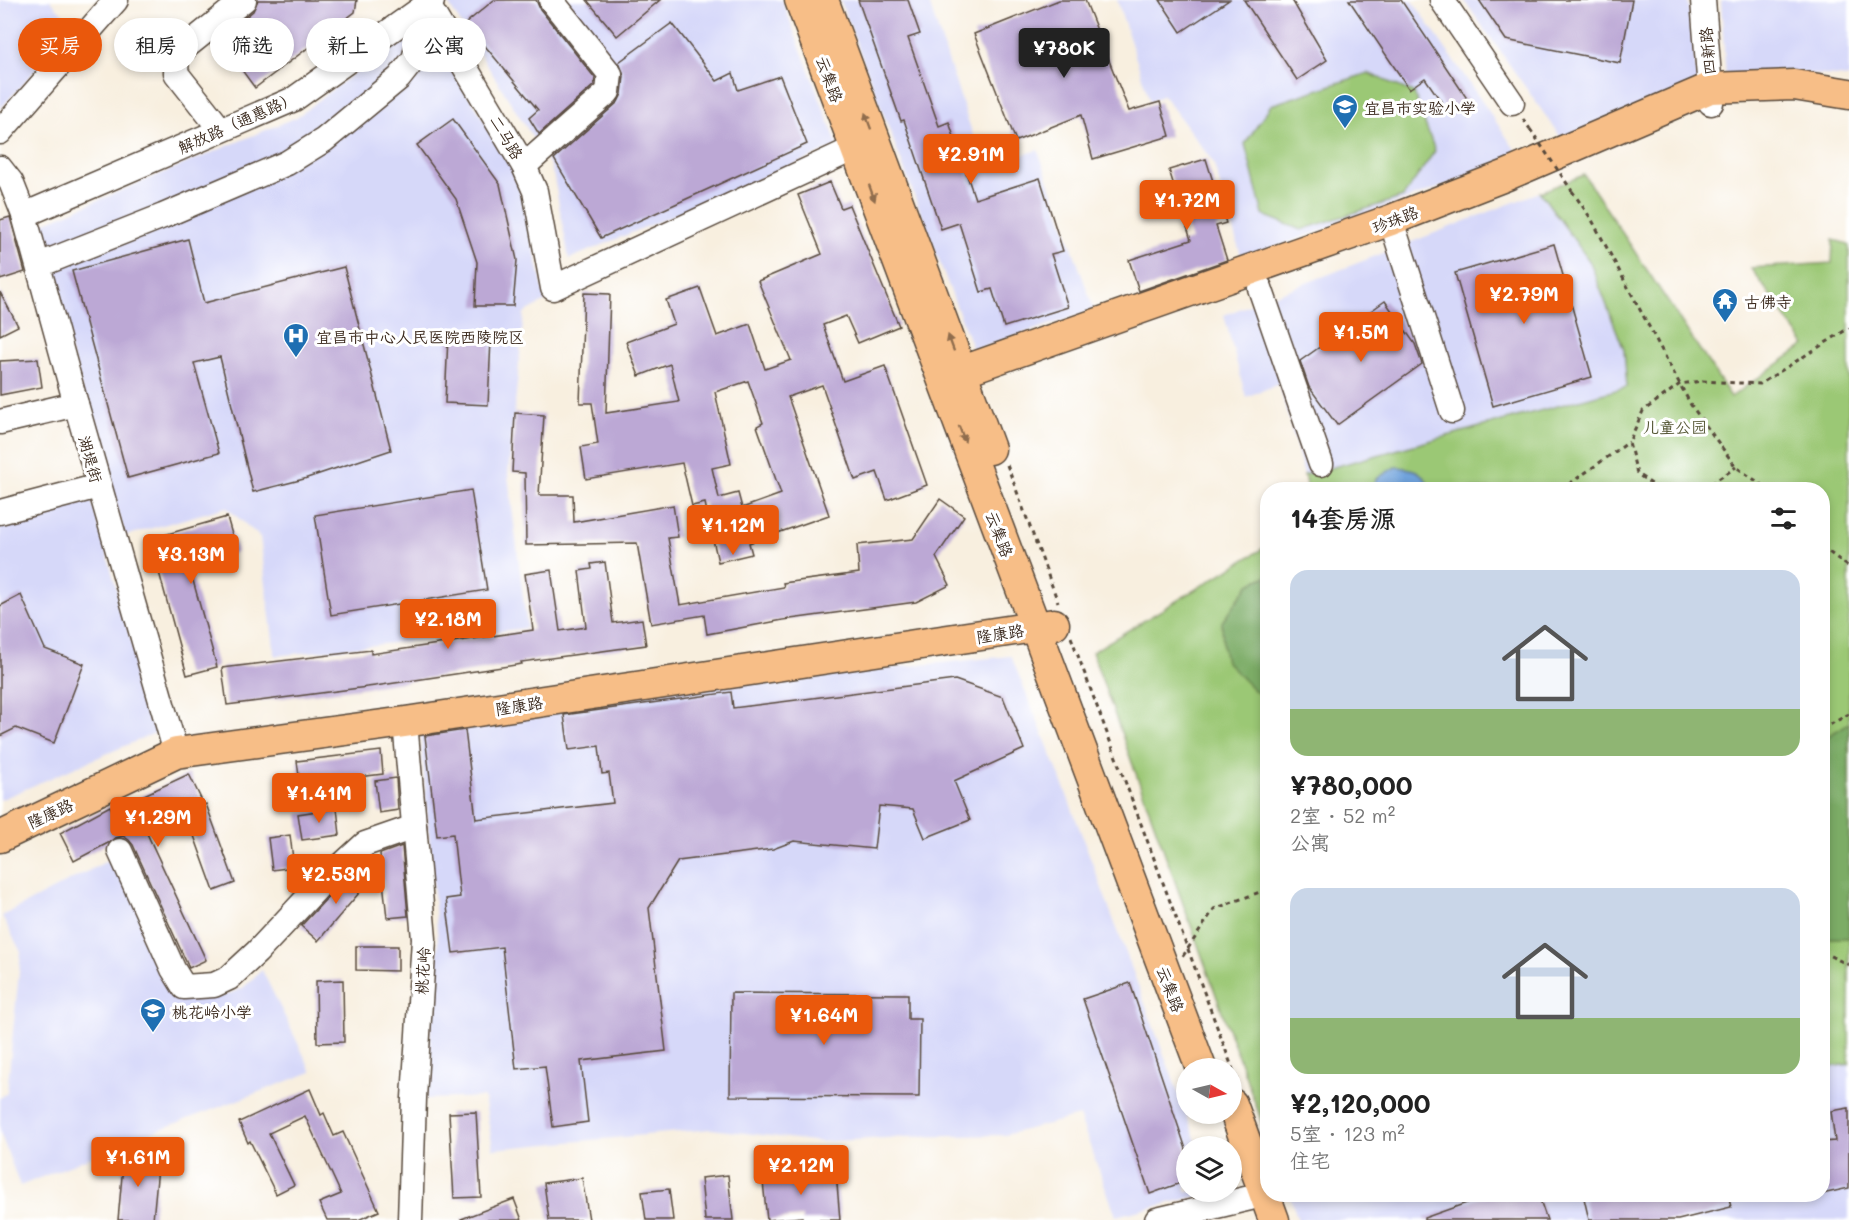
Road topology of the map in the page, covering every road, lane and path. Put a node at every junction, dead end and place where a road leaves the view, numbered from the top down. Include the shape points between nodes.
1 (244, 0) edge
2 (551, 0) edge
3 (800, 0) edge
4 (823, 0) edge
5 (1442, 0) edge
6 (1703, 0) edge
7 (429, 1) edge
8 (103, 5) edge
9 (1849, 94) edge
10 (1711, 95) junction
11 (1512, 103) dead end
12 (1849, 108) edge
13 (1530, 129) dead end
14 (221, 130) junction
15 (0, 132) edge
16 (855, 148) junction
17 (524, 166) junction
18 (0, 168) edge
19 (24, 215) junction
20 (1396, 236) junction
21 (39, 265) junction
22 (1260, 288) junction
23 (1849, 328) edge
24 (954, 384) junction
25 (1680, 384) junction
26 (76, 404) junction
27 (1452, 411) dead end
28 (0, 422) edge
29 (1629, 442) junction
30 (1006, 463) dead end
31 (1321, 464) dead end
32 (1736, 467) junction
33 (1572, 482) edge
34 (1649, 482) edge
35 (1714, 482) edge
36 (1758, 482) edge
37 (99, 486) junction
38 (0, 512) edge
39 (1830, 553) edge
40 (1849, 567) edge
41 (1049, 617) junction
42 (1849, 714) edge
43 (405, 722) junction
44 (1830, 725) edge
45 (173, 745) junction
46 (0, 819) edge
47 (414, 827) junction
48 (0, 837) edge
49 (120, 851) dead end
50 (1260, 892) edge
51 (1183, 956) junction
52 (1830, 956) edge
53 (1849, 965) edge
54 (1198, 1058) edge
55 (1215, 1058) edge
56 (1222, 1058) edge
57 (1242, 1116) edge
58 (1260, 1174) edge
59 (1242, 1178) edge
60 (1268, 1202) edge
61 (1253, 1209) edge
62 (410, 1220) edge
63 (1157, 1220) edge
64 (1274, 1220) edge

1 - 14 street via 177,54 176,73
2 - 17 street via 610,74 608,92
3 - 16 main road, 云集路
24 -> 4 main road, 云集路
5 - 11 street
6 - 10 street, 四新路
7 - 14 street, 解放路（通惠路） via 294,99
7 - 17 street, 二马路
7 - 21 street via 414,59 399,78 324,140 276,168
8 - 15 street
9 - 10 main road, 珍珠路 via 1794,85
10 - 12 main road, 珍珠路
10 - 20 main road, 珍珠路 via 1512,190
10 - 24 main road, 珍珠路
13 - 25 path, bridge via 1592,220
14 - 19 street, 解放路（通惠路）
16 - 17 street, 二马路 via 553,288 535,191
16 -> 24 main road, 云集路
18 - 19 street, 湖堤街 via 11,182
19 - 21 street, 湖堤街
20 - 22 main road, 珍珠路
20 - 27 street
21 - 26 street, 湖堤街
22 - 24 main road, 珍珠路
22 - 31 street
23 - 25 path via 1760,384
24 - 41 main road, 云集路
25 - 29 path via 1643,411
25 - 32 path
26 - 28 street
26 - 37 street, 湖堤街
29 - 33 path
29 - 34 path via 1637,474
30 - 41 path
32 - 35 path
32 - 36 path
37 - 38 street
37 - 45 street, 湖堤街
39 - 40 path
41 - 43 main road, 隆康路
41 - 45 main road, 隆康路 via 405,705
41 - 51 main road, 云集路
41 - 51 path
41 - 54 main road, 云集路
42 - 44 path
43 - 45 main road, 隆康路
43 - 47 street, 桃花岭
45 - 46 main road, 隆康路
45 - 48 main road, 隆康路
47 - 49 street via 365,844 229,978 199,987 184,987 173,969
47 - 62 street, 桃花岭 via 424,939
50 - 51 path via 1214,909
51 - 55 main road, 云集路
51 - 56 path
52 - 53 path
57 - 58 main road
59 - 61 main road
60 - 64 main road
61 - 63 street

